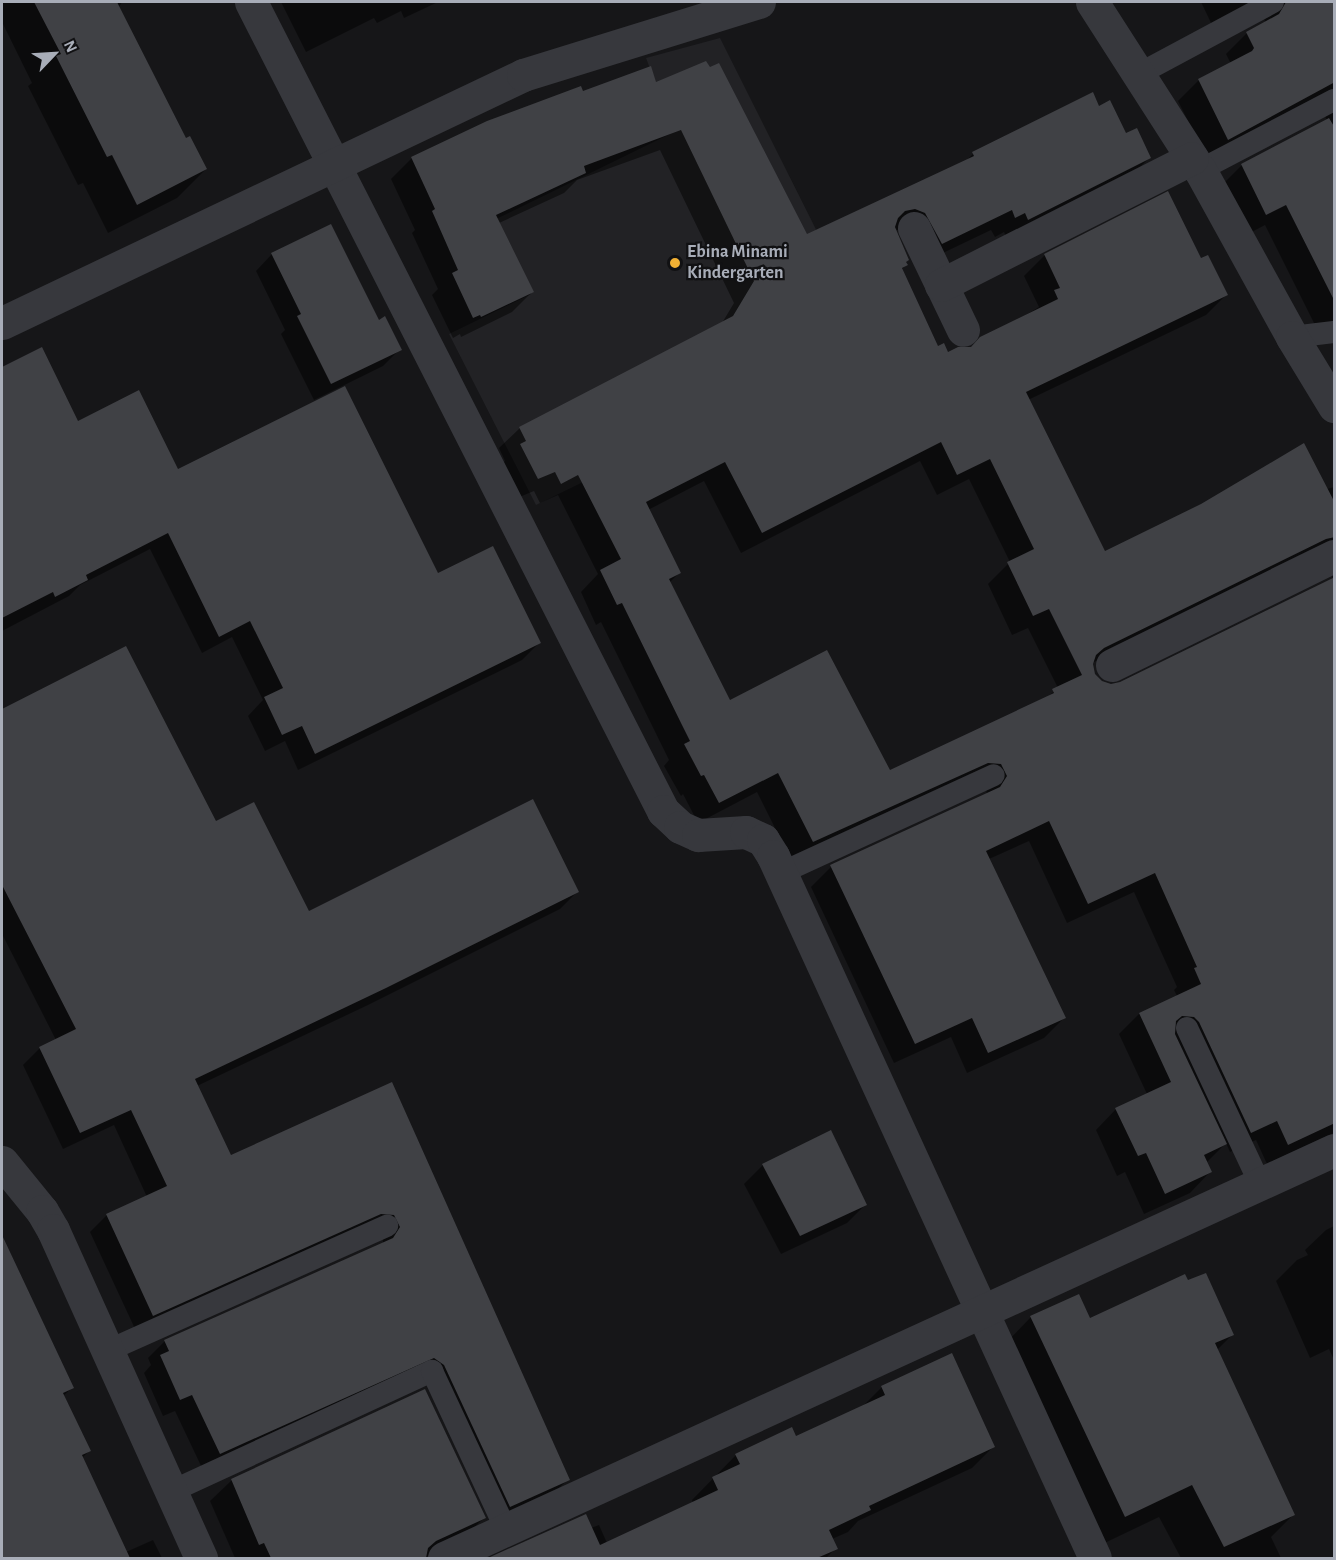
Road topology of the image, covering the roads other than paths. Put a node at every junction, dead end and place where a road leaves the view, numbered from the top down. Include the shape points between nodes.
1 (251, 2) edge
2 (759, 2) edge
3 (1092, 2) edge
4 (1273, 2) edge
5 (1139, 74) junction
6 (1335, 100) edge
7 (1196, 164) junction
8 (335, 165) junction
9 (914, 228) dead end
10 (941, 285) junction
11 (2, 323) edge
12 (963, 330) dead end
13 (1335, 332) edge
14 (1292, 337) junction
15 (1335, 406) edge
16 (1335, 556) edge
17 (1112, 665) dead end
18 (994, 775) dead end
19 (782, 873) junction
20 (1187, 1028) dead end
21 (1335, 1150) edge
22 (2, 1162) edge
23 (1260, 1184) junction
24 (387, 1226) dead end
25 (982, 1311) junction
26 (107, 1351) junction
27 (170, 1492) junction
28 (506, 1530) junction
29 (201, 1558) edge
30 (444, 1558) edge
31 (1095, 1558) edge

1 - 8 street
2 - 8 street via 523,75
3 - 5 street
4 - 5 lane
5 - 7 street
6 - 7 lane
7 - 10 street
7 - 14 street
8 - 11 street
8 - 19 street via 663,811 680,827 698,835 746,832 763,840
9 - 10 street
10 - 12 street
13 - 14 lane
14 - 15 street
16 - 17 street
18 - 19 lane
19 - 25 street
20 - 23 lane
21 - 23 street
22 - 26 street via 53,1230
23 - 25 street
24 - 26 lane
25 - 28 street
25 - 31 street
26 - 27 street
27 - 28 lane via 432,1371
27 - 29 street
28 - 30 street

